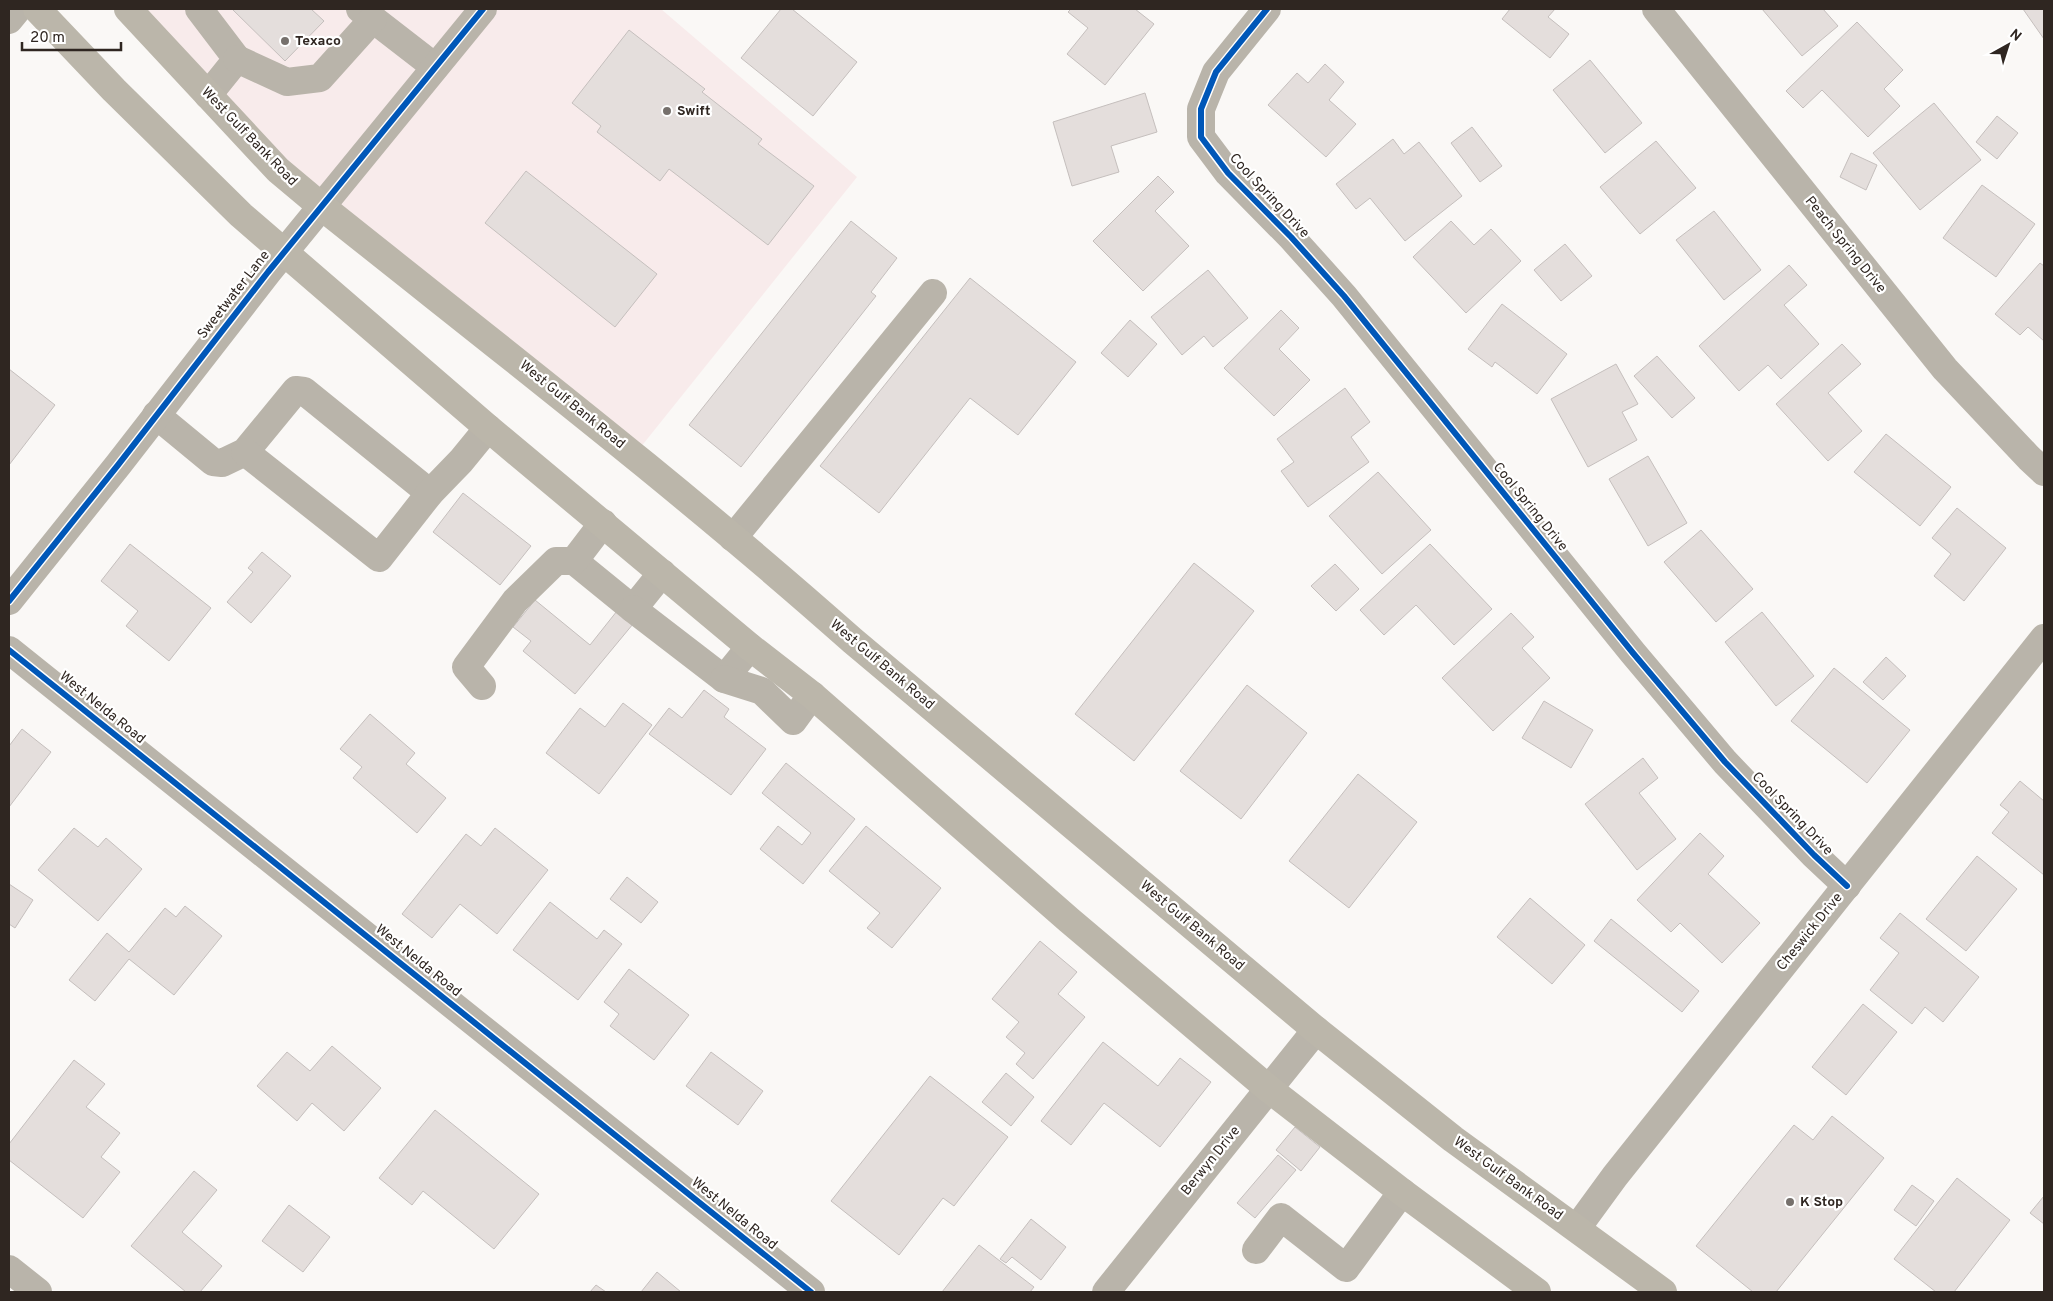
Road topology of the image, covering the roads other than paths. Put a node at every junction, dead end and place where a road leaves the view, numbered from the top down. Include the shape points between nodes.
1 (18, 9) edge
2 (37, 9) edge
3 (128, 9) edge
4 (199, 9) edge
5 (483, 9) edge
6 (1267, 9) edge
7 (1656, 9) edge
8 (366, 14) edge
9 (9, 20) edge
10 (238, 59) junction
11 (435, 67) junction
12 (208, 95) junction
13 (321, 206) junction
14 (284, 251) junction
15 (934, 293) dead end
16 (156, 415) junction
17 (488, 428) junction
18 (245, 452) junction
19 (2044, 472) edge
20 (430, 492) junction
21 (603, 523) junction
22 (733, 538) junction
23 (574, 561) junction
24 (662, 573) junction
25 (9, 601) edge
26 (633, 609) junction
27 (2044, 638) edge
28 (750, 647) junction
29 (9, 650) edge
30 (724, 679) junction
31 (482, 686) dead end
32 (812, 696) junction
33 (1847, 886) junction
34 (1316, 1030) junction
35 (1269, 1089) junction
36 (1402, 1192) junction
37 (1577, 1228) junction
38 (1256, 1250) dead end
39 (9, 1269) edge
40 (38, 1292) edge
41 (811, 1292) edge
42 (1106, 1292) edge
43 (1537, 1292) edge
44 (1663, 1292) edge

1 - 9 street
2 - 14 main road via 241,215
3 - 12 main road, West Gulf Bank Road
4 - 10 street
5 - 11 street, Sweetwater Lane
6 - 33 street, Cool Spring Drive via 1216,72 1201,109 1201,137 1228,173 1344,296 1632,654 1725,762
7 - 19 street, Peach Spring Drive via 1945,369
8 - 10 street via 320,78 287,82
8 - 11 street
10 - 12 street
11 - 13 street, Sweetwater Lane
12 - 13 main road, West Gulf Bank Road via 278,170
13 - 14 street, Sweetwater Lane
13 - 22 main road, West Gulf Bank Road via 586,416
14 - 16 street, Sweetwater Lane
14 - 17 main road
15 - 22 street
16 - 18 street via 213,462 222,463
16 - 25 street, Sweetwater Lane
17 - 20 street
17 - 21 main road
18 - 20 street via 296,390 304,391
18 - 20 street via 379,558
21 - 23 street
21 - 24 main road
22 - 34 main road, West Gulf Bank Road
23 - 26 street
23 - 31 street via 556,561 515,601 466,667
24 - 26 street
24 - 28 main road
26 - 30 street
27 - 33 street, Cheswick Drive
28 - 30 street
28 - 32 main road
29 - 41 street, West Nelda Road
30 - 32 street via 762,692 793,720
32 - 35 main road
33 - 37 street, Cheswick Drive
34 - 35 street, Berwyn Drive
34 - 37 main road, West Gulf Bank Road via 1453,1139
35 - 36 main road
35 - 42 street, Berwyn Drive
36 - 38 street via 1346,1268 1281,1217
36 - 43 main road
37 - 44 main road, West Gulf Bank Road
39 - 40 street

